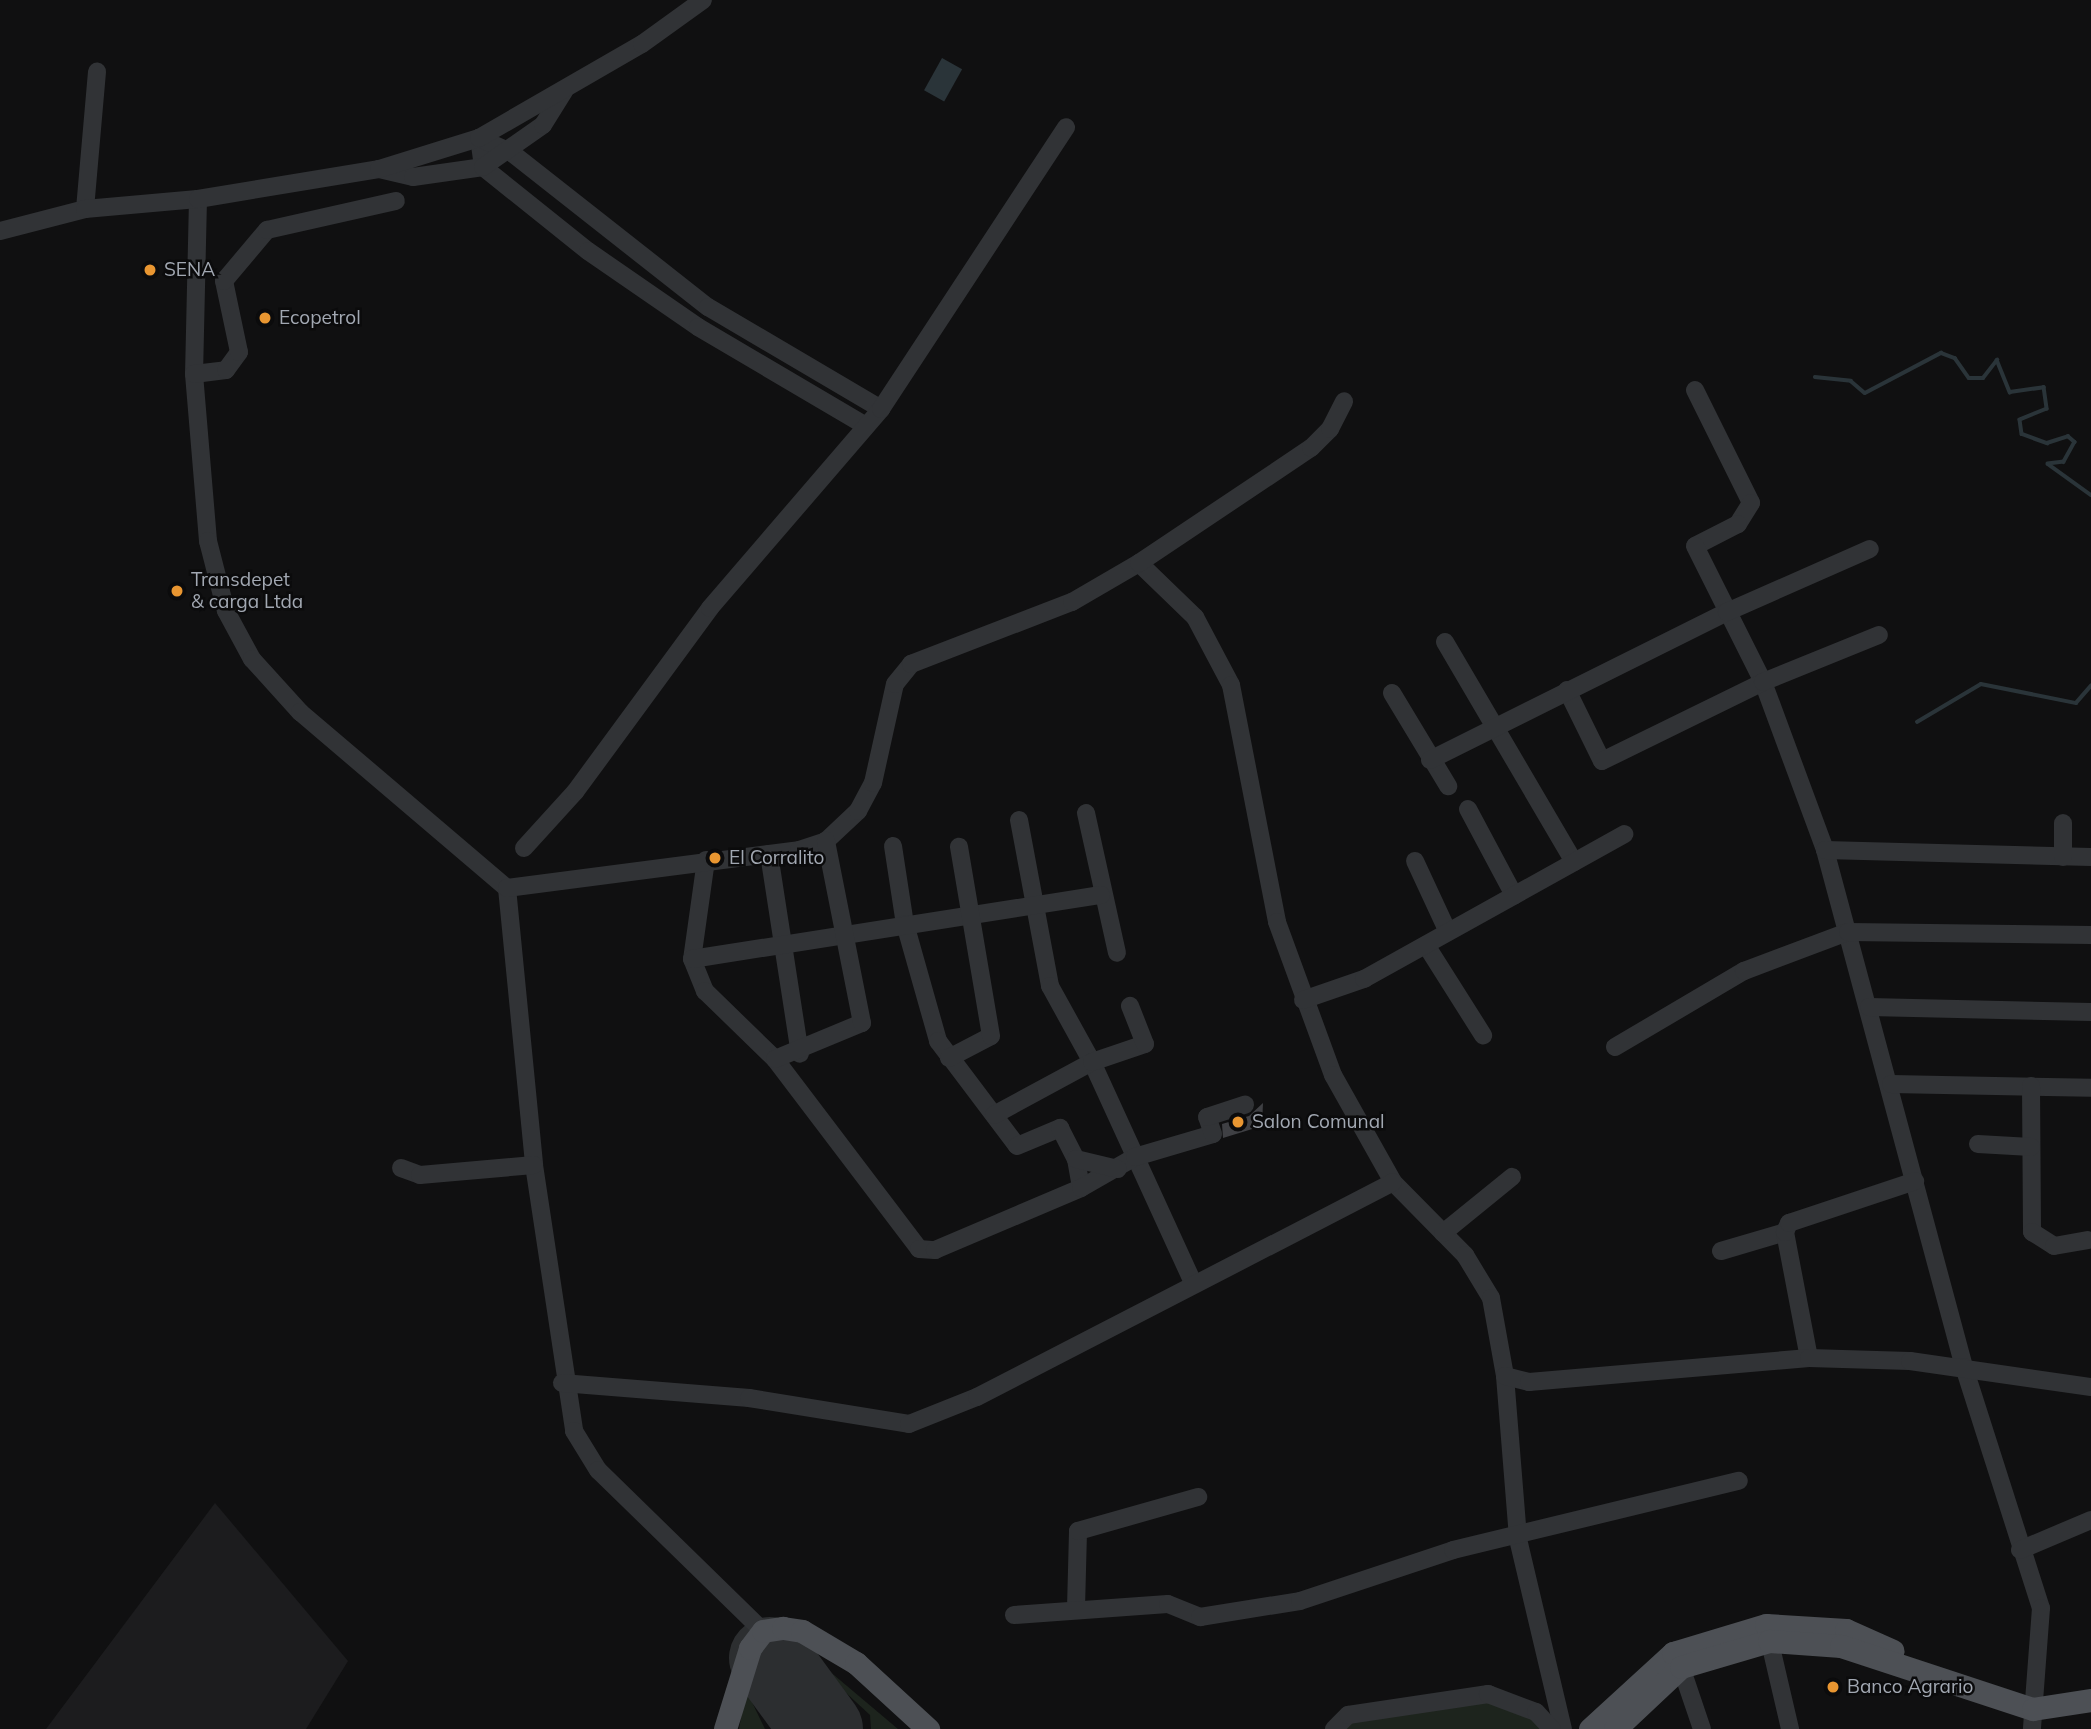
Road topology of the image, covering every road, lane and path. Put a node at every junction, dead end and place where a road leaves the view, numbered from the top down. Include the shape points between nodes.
1 (704, 0) edge
2 (97, 72) dead end
3 (565, 90) junction
4 (1066, 127) dead end
5 (480, 138) junction
6 (512, 152) junction
7 (483, 167) junction
8 (379, 169) junction
9 (198, 199) junction
10 (396, 201) dead end
11 (85, 209) junction
12 (0, 231) edge
13 (708, 307) junction
14 (698, 327) junction
15 (194, 374) junction
16 (1695, 390) dead end
17 (1344, 401) dead end
18 (881, 409) junction
19 (866, 426) junction
20 (1870, 549) dead end
21 (1139, 564) junction
22 (1727, 612) junction
23 (1879, 635) dead end
24 (1445, 642) dead end
25 (1763, 682) junction
26 (1567, 691) junction
27 (1392, 693) dead end
28 (1493, 726) junction
29 (1430, 760) junction
30 (1448, 786) dead end
31 (1468, 809) dead end
32 (1086, 813) dead end
33 (1019, 820) dead end
34 (2063, 823) dead end
35 (1624, 834) dead end
36 (826, 841) junction
37 (893, 846) dead end
38 (959, 847) dead end
39 (524, 848) dead end
40 (1825, 850) junction
41 (769, 854) junction
42 (2063, 857) junction
43 (2091, 857) edge
44 (706, 860) junction
45 (1415, 861) dead end
46 (1574, 862) junction
47 (507, 888) junction
48 (1101, 895) junction
49 (1514, 895) junction
50 (1033, 909) junction
51 (970, 917) junction
52 (905, 925) junction
53 (1448, 932) junction
54 (1848, 932) junction
55 (2091, 934) edge
56 (844, 937) junction
57 (786, 943) junction
58 (1426, 944) junction
59 (1117, 953) dead end
60 (692, 959) junction
61 (1303, 1000) junction
62 (1130, 1006) dead end
63 (1869, 1007) junction
64 (2091, 1012) edge
65 (1483, 1035) dead end
66 (1615, 1047) dead end
67 (800, 1054) junction
68 (949, 1058) junction
69 (775, 1059) junction
70 (1092, 1062) junction
71 (1891, 1084) junction
72 (2031, 1086) junction
73 (2091, 1088) edge
74 (1245, 1105) dead end
75 (994, 1115) junction
76 (1978, 1144) dead end
77 (2031, 1147) junction
78 (1135, 1157) junction
79 (1076, 1159) junction
80 (534, 1165) junction
81 (401, 1168) dead end
82 (1118, 1169) junction
83 (1512, 1177) dead end
84 (1915, 1181) junction
85 (1392, 1182) junction
86 (1081, 1188) junction
87 (1785, 1232) junction
88 (1443, 1233) junction
89 (2087, 1240) dead end
90 (1721, 1251) dead end
91 (1193, 1283) junction
92 (1809, 1358) junction
93 (1964, 1367) junction
94 (1505, 1376) junction
95 (562, 1383) junction
96 (2091, 1387) edge
97 (1739, 1481) dead end
98 (1198, 1497) dead end
99 (2091, 1520) edge
100 (1518, 1539) junction
101 (2020, 1550) junction
102 (1076, 1608) junction
103 (1014, 1615) dead end
104 (763, 1631) junction
105 (1767, 1633) junction
106 (1681, 1667) junction
107 (2091, 1700) edge
108 (2033, 1719) edge
109 (725, 1729) edge
110 (928, 1729) edge
111 (1334, 1729) edge
112 (1552, 1729) edge
113 (1563, 1729) edge
114 (1590, 1729) edge
115 (1615, 1729) edge
116 (1702, 1729) edge
117 (1790, 1729) edge

1 - 3 street
2 - 11 street
3 - 5 street
3 - 6 street via 543,125
4 - 18 street
5 - 6 street
5 - 7 street
5 - 8 street
6 - 7 street
6 - 13 street
7 - 8 street via 413,177
7 - 14 street
8 - 9 street
9 - 11 street
9 - 15 street
10 - 15 street via 267,230 224,281 239,352 226,370
11 - 12 street
13 - 14 street
13 - 18 street
14 - 19 street
15 - 47 street via 208,541 226,611 252,659 300,712
16 - 22 street via 1751,503 1738,524 1696,541
17 - 21 street via 1331,429 1311,447
18 - 19 street
19 - 39 street via 710,608 575,792
20 - 22 street
21 - 36 street via 1072,602 911,664 891,697 873,783 858,811
21 - 61 street via 1195,617 1231,685 1277,922
22 - 25 street
22 - 26 street
23 - 25 street
24 - 28 street
25 - 26 street via 1602,761
25 - 40 street
26 - 28 street
27 - 29 street
28 - 29 street
28 - 46 street
29 - 30 street
31 - 49 street
32 - 48 street
33 - 50 street
34 - 42 street
35 - 46 street
36 - 41 street
36 - 56 street
37 - 52 street
38 - 51 street
40 - 42 street
40 - 54 street
41 - 44 street
41 - 57 street
42 - 43 street
44 - 47 street
44 - 60 street
45 - 53 street
46 - 49 street
47 - 80 street
48 - 50 street
48 - 59 street
49 - 53 street
50 - 51 street
50 - 70 street via 1050,986
51 - 52 street
51 - 68 street via 991,1036
52 - 56 street
52 - 68 street via 929,1024
53 - 58 street
54 - 55 street
54 - 63 street
54 - 66 street via 1744,971
56 - 57 street
56 - 67 street via 862,1023
57 - 60 street
57 - 67 street
58 - 61 street via 1364,979
58 - 65 street
60 - 69 street via 705,991
61 - 85 street via 1333,1075
62 - 70 street via 1145,1044
63 - 64 street
63 - 71 street
67 - 69 street
68 - 75 street
69 - 86 street via 919,1249 934,1250
70 - 75 street
70 - 78 street
71 - 72 street
71 - 84 street
72 - 73 street
72 - 77 street
74 - 78 street via 1208,1117 1213,1134
75 - 79 street via 1017,1146 1060,1128
76 - 77 street
77 - 89 street via 2032,1232 2054,1246
78 - 82 street
78 - 91 street
79 - 82 street
79 - 86 street
80 - 81 street via 421,1175
80 - 95 street
82 - 86 street
83 - 88 street
84 - 87 street via 1789,1223
84 - 93 street
85 - 88 street
85 - 91 street
87 - 90 street
87 - 92 street
88 - 94 street via 1491,1298
91 - 95 street via 977,1397 909,1424 749,1398
92 - 93 street
92 - 94 street via 1530,1382
93 - 96 street
93 - 101 street
94 - 100 street
95 - 104 street via 574,1431 598,1471
97 - 100 street
98 - 102 street via 1078,1531
99 - 101 street
100 - 102 street via 1373,1572 1300,1601 1213,1615 1200,1617 1168,1604
100 - 113 street
101 - 108 street via 2040,1608
102 - 103 street
104 - 109 main road via 750,1648
104 - 110 main road via 802,1631 856,1663
105 - 106 main road
105 - 108 main road via 1846,1630 1886,1645 1913,1665
105 - 114 main road via 1673,1653
105 - 117 street
106 - 115 main road
106 - 116 street
107 - 108 main road
111 - 112 street via 1348,1715 1488,1694 1536,1712

